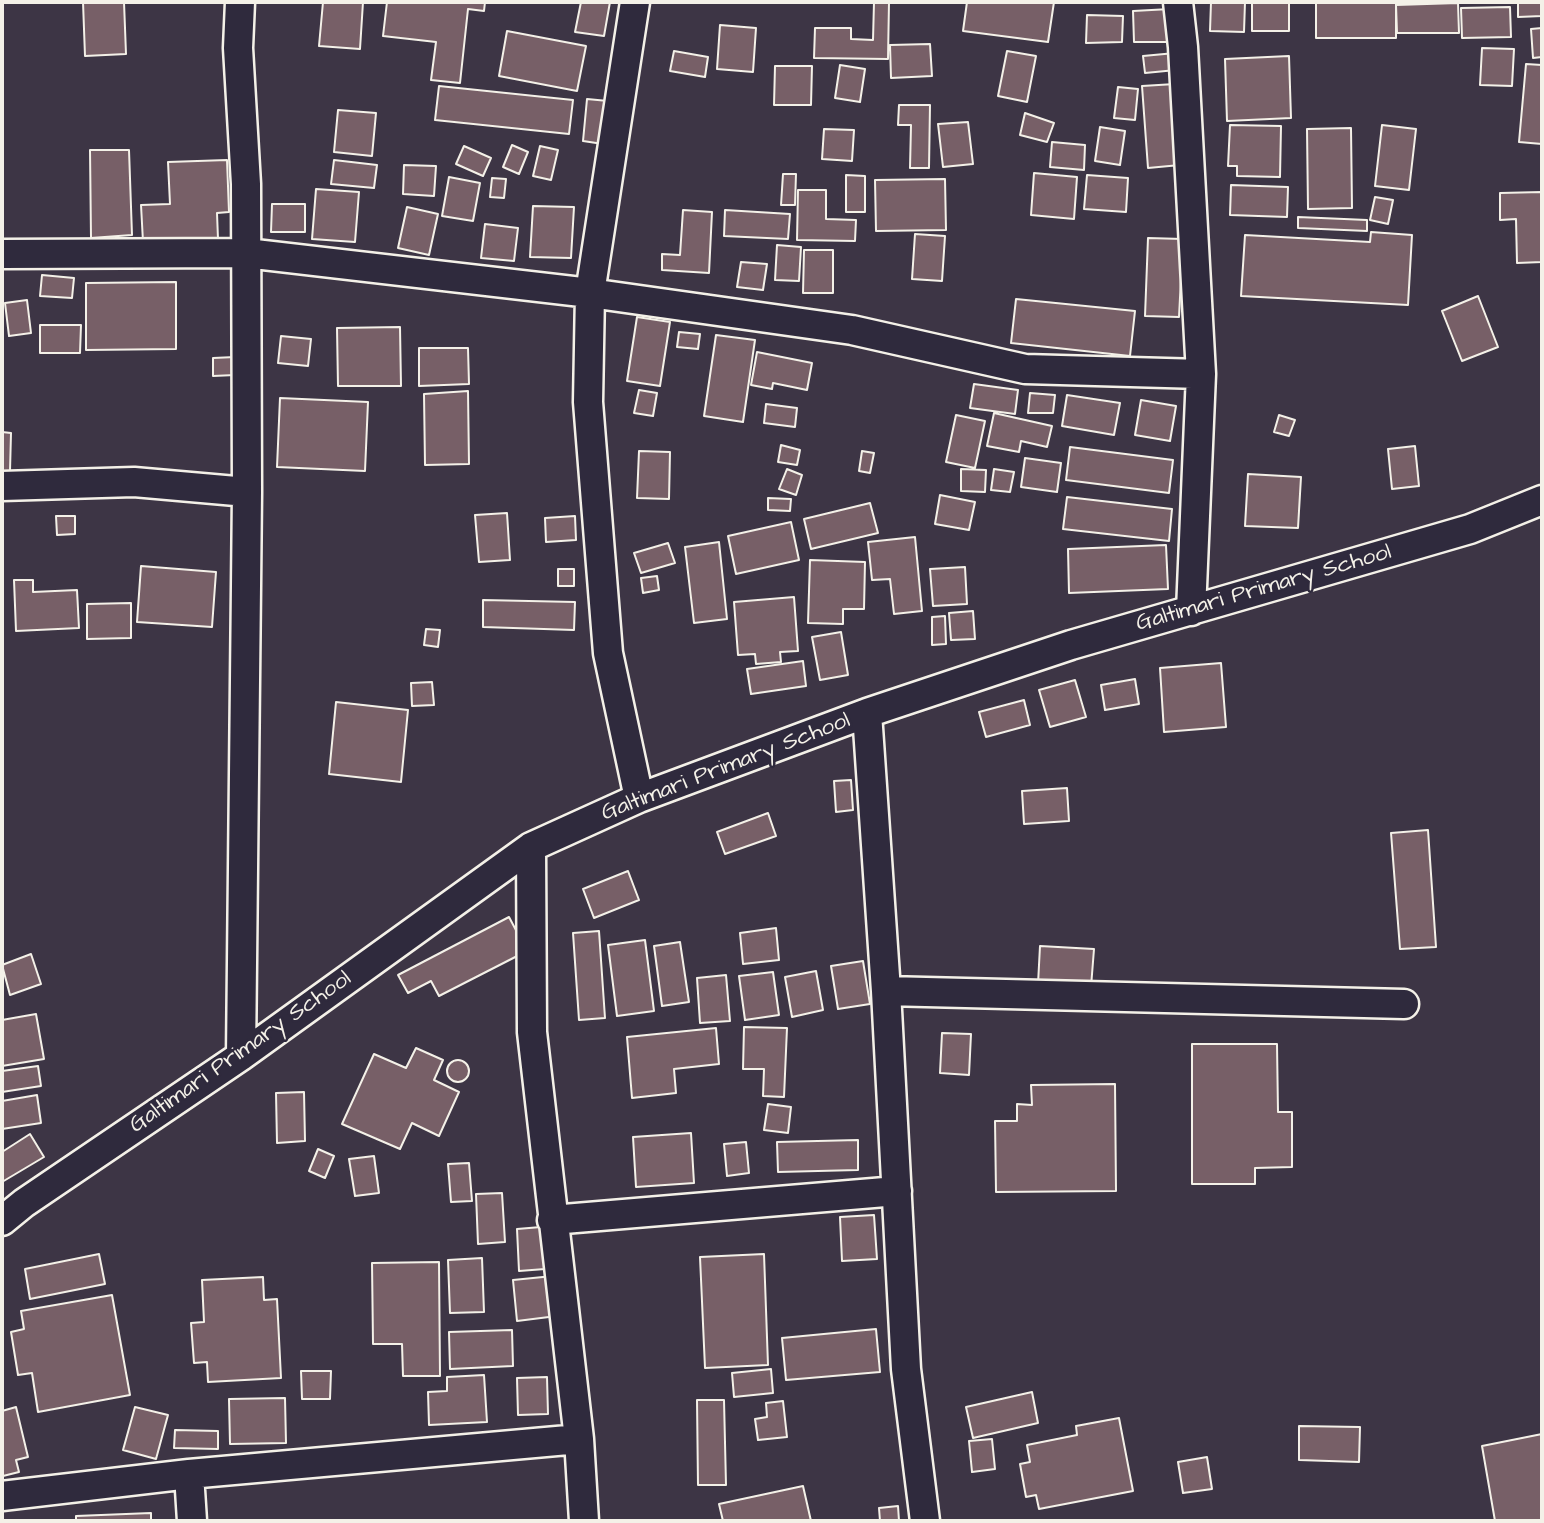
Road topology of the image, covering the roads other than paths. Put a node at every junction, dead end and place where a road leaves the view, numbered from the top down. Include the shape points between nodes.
1 (240, 2) edge
2 (635, 2) edge
3 (1178, 2) edge
4 (246, 253) junction
5 (2, 254) edge
6 (590, 293) junction
7 (1200, 374) junction
8 (2, 486) edge
9 (247, 492) junction
10 (1542, 500) edge
11 (1191, 611) junction
12 (867, 713) junction
13 (639, 798) junction
14 (531, 847) junction
15 (886, 991) junction
16 (1404, 1004) dead end
17 (241, 1056) junction
18 (897, 1191) junction
19 (552, 1220) junction
20 (2, 1221) edge
21 (579, 1439) junction
22 (189, 1474) junction
23 (2, 1496) edge
24 (192, 1521) edge
25 (584, 1521) edge
26 (925, 1521) edge

1 - 4 street
2 - 6 street
3 - 7 street
4 - 5 street
4 - 6 street
4 - 9 street
6 - 7 street via 852,330 1026,369
6 - 13 street via 588,402 608,653
7 - 11 street
8 - 9 street via 134,482
9 - 17 street
10 - 11 street, Galtimari Primary School via 1470,529
11 - 12 street, Galtimari Primary School via 1071,645
12 - 13 street, Galtimari Primary School
12 - 15 street
13 - 14 street, Galtimari Primary School
14 - 17 street, Galtimari Primary School
14 - 19 street via 532,1032
15 - 16 street
15 - 18 street
17 - 20 street, Galtimari Primary School
18 - 19 street
18 - 26 street via 906,1369
19 - 21 street
21 - 22 street
21 - 25 street
22 - 23 street
22 - 24 street

